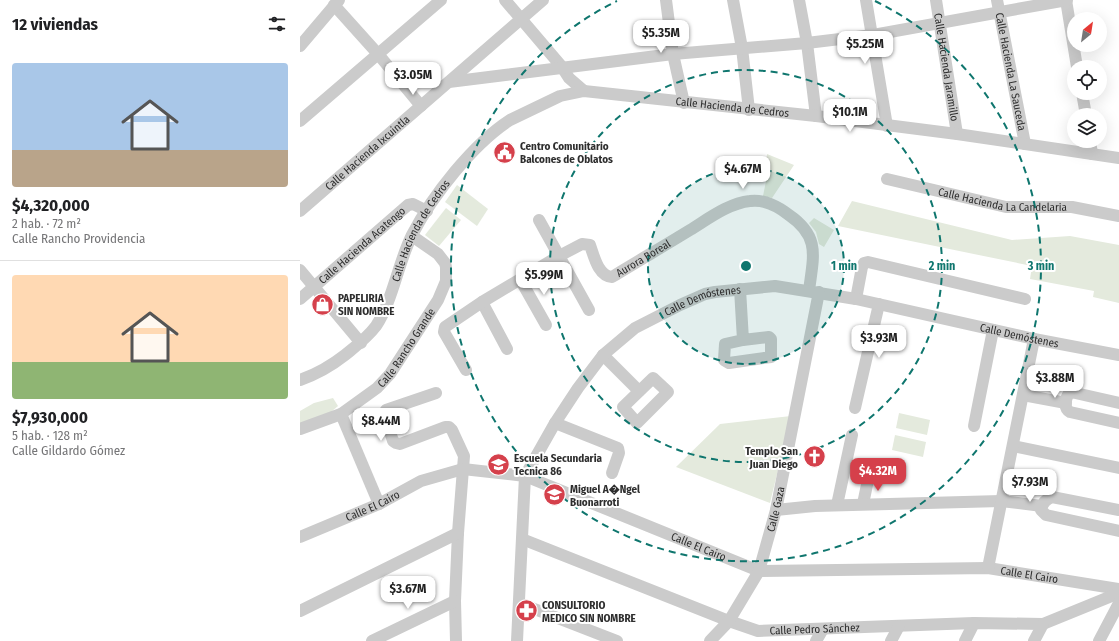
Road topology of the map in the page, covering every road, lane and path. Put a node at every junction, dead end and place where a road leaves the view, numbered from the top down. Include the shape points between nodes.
1 (441, 0) edge
2 (505, 0) edge
3 (543, 0) edge
4 (732, 0) edge
5 (799, 0) edge
6 (866, 0) edge
7 (936, 0) edge
8 (997, 0) edge
9 (1066, 0) edge
10 (665, 1) edge
11 (336, 2) edge
12 (1000, 13) junction
13 (521, 19) junction
14 (940, 23) junction
15 (873, 35) junction
16 (807, 42) junction
17 (300, 46) edge
18 (742, 48) junction
19 (378, 54) junction
20 (673, 54) junction
21 (1076, 60) edge
22 (562, 67) junction
23 (569, 78) junction
24 (449, 82) junction
25 (584, 91) junction
26 (560, 96) junction
27 (684, 103) junction
28 (421, 106) junction
29 (749, 110) junction
30 (816, 116) junction
31 (300, 121) edge
32 (887, 126) junction
33 (957, 134) junction
34 (1025, 144) junction
35 (1091, 148) edge
36 (1092, 154) junction
37 (1119, 158) edge
38 (887, 179) dead end
39 (300, 211) edge
40 (426, 212) junction
41 (1119, 216) edge
42 (539, 220) dead end
43 (412, 236) junction
44 (559, 256) junction
45 (300, 270) edge
46 (520, 279) junction
47 (314, 287) junction
48 (740, 289) junction
49 (814, 291) junction
50 (300, 299) edge
51 (856, 299) junction
52 (1025, 299) dead end
53 (482, 302) junction
54 (879, 304) junction
55 (589, 310) dead end
56 (546, 325) dead end
57 (993, 330) junction
58 (1034, 339) junction
59 (743, 340) dead end
60 (360, 343) junction
61 (507, 349) dead end
62 (1119, 354) edge
63 (603, 355) junction
64 (466, 370) dead end
65 (300, 380) edge
66 (639, 391) junction
67 (436, 394) dead end
68 (1023, 395) junction
69 (1066, 403) junction
70 (1119, 403) edge
71 (855, 408) dead end
72 (341, 414) junction
73 (555, 423) junction
74 (1119, 423) edge
75 (974, 426) dead end
76 (300, 429) edge
77 (852, 435) dead end
78 (1012, 446) junction
79 (1119, 468) edge
80 (463, 469) junction
81 (612, 473) dead end
82 (869, 475) dead end
83 (526, 476) junction
84 (1001, 501) junction
85 (379, 504) junction
86 (863, 504) junction
87 (837, 505) junction
88 (1042, 506) junction
89 (776, 510) junction
90 (1119, 510) edge
91 (1119, 531) edge
92 (458, 533) junction
93 (300, 538) edge
94 (522, 539) junction
95 (988, 568) junction
96 (759, 571) junction
97 (1119, 589) edge
98 (1119, 593) edge
99 (455, 601) junction
100 (519, 603) junction
101 (1119, 603) edge
102 (300, 611) edge
103 (729, 621) junction
104 (974, 623) junction
105 (1043, 624) junction
106 (899, 626) junction
107 (823, 629) junction
108 (755, 636) edge
109 (372, 641) edge
110 (456, 641) edge
111 (517, 641) edge
112 (617, 641) edge
113 (710, 641) edge
114 (816, 641) edge
115 (891, 641) edge
116 (965, 641) edge
117 (1034, 641) edge
118 (1099, 641) edge

1 - 19 street
2 - 13 street
3 - 13 street, Calle Hacienda Ixcuintla
4 - 18 street
5 - 16 street
6 - 15 street
7 - 14 street, Calle Hacienda Jaramillo
8 - 12 street, Calle Hacienda La Sauceda
9 - 12 street
9 - 21 street
10 - 20 street
11 - 17 street
11 - 19 street
12 - 14 street
12 - 34 street, Calle Hacienda La Sauceda
13 - 22 street
13 - 24 street, Calle Hacienda Ixcuintla
14 - 15 street
14 - 33 street, Calle Hacienda Jaramillo
15 - 16 street
15 - 32 street
16 - 18 street
16 - 30 street
18 - 20 street
18 - 29 street
19 - 28 street
19 - 31 street
20 - 22 street
20 - 27 street
22 - 23 street
22 - 24 street
23 - 25 street
23 - 26 street
24 - 28 street, Calle Hacienda Ixcuintla
25 - 26 street, Calle Hacienda de Cedros
25 - 27 street, Calle Hacienda de Cedros
26 - 40 street, Calle Hacienda de Cedros via 510,120 492,134 454,173
27 - 29 street, Calle Hacienda de Cedros
28 - 39 street, Calle Hacienda Ixcuintla
29 - 30 street, Calle Hacienda de Cedros
30 - 32 street, Calle Hacienda de Cedros
32 - 33 street, Calle Hacienda de Cedros
33 - 34 street, Calle Hacienda de Cedros
34 - 36 street, Calle Hacienda de Cedros
35 - 36 street
36 - 37 street, Calle Hacienda de Cedros
38 - 41 street, Calle Hacienda La Candelaria via 1006,207 1072,207
40 - 43 street, Calle Hacienda de Cedros
40 - 47 street, Calle Hacienda Acatengo via 413,204 408,205
42 - 44 street
43 - 60 street, Calle Hacienda de Cedros via 381,315 374,328
43 - 72 street, Calle Rancho Grande via 438,254 445,263 446,282 438,300 390,374 377,388
44 - 46 street, Aurora Boreal
44 - 49 street, Aurora Boreal via 580,245 590,245 602,272 607,277 612,277 727,208 755,201 767,203 784,211 800,222 809,234 812,243
44 - 55 street
45 - 47 street
46 - 53 street, Aurora Boreal
46 - 56 street
47 - 50 street, Calle Hacienda Acatengo
47 - 60 street
48 - 49 street, Calle Demóstenes via 775,286
48 - 59 street
48 - 63 street, Calle Demóstenes via 705,294 680,305 635,328
49 - 51 street, Calle Demóstenes
49 - 89 street, Calle Gaza
51 - 52 street via 862,267 868,262
51 - 54 street, Calle Demóstenes
53 - 61 street
53 - 64 street, Aurora Boreal via 444,328
54 - 57 street, Calle Demóstenes
54 - 71 street
57 - 58 street, Calle Demóstenes
57 - 75 street
58 - 62 street, Calle Demóstenes
58 - 68 street
60 - 65 street, Calle Hacienda de Cedros via 330,366
63 - 66 street
63 - 73 street, Calle Demóstenes
66 - 66 street via 623,407 637,423 668,392 653,378
67 - 80 street via 385,411 393,441 400,444 449,427 464,456
68 - 69 street
68 - 78 street
69 - 70 street via 1071,392
69 - 74 street via 1068,411
72 - 76 street, Calle Rancho Grande
72 - 85 street
73 - 81 street via 616,447 619,453
73 - 83 street, Calle Demóstenes
77 - 87 street
78 - 79 street
78 - 84 street
80 - 83 street, Calle El Cairo
80 - 85 street, Calle El Cairo via 421,481
80 - 92 street
82 - 86 street
83 - 94 street, Calle Demóstenes
83 - 96 street, Calle El Cairo
84 - 86 street
84 - 88 street
84 - 95 street
85 - 93 street, Calle El Cairo
86 - 87 street
87 - 89 street
88 - 90 street via 1052,497
88 - 91 street via 1042,512 1046,515
89 - 96 street, Calle Gaza
92 - 99 street
92 - 102 street
94 - 100 street, Calle Demóstenes
94 - 103 street, Calle Pedro Sánchez
95 - 96 street, Calle El Cairo
95 - 97 street, Calle El Cairo
96 - 103 street, Calle Gaza
98 - 105 street, Calle Pedro Sánchez
99 - 109 street
99 - 110 street
100 - 111 street, Calle Demóstenes
100 - 112 street
101 - 118 street
103 - 108 street, Calle Pedro Sánchez
103 - 113 street, Calle Gaza
104 - 105 street, Calle Pedro Sánchez
104 - 106 street, Calle Pedro Sánchez
104 - 116 street
105 - 117 street
106 - 107 street, Calle Pedro Sánchez
106 - 115 street
107 - 108 street, Calle Pedro Sánchez
107 - 114 street

